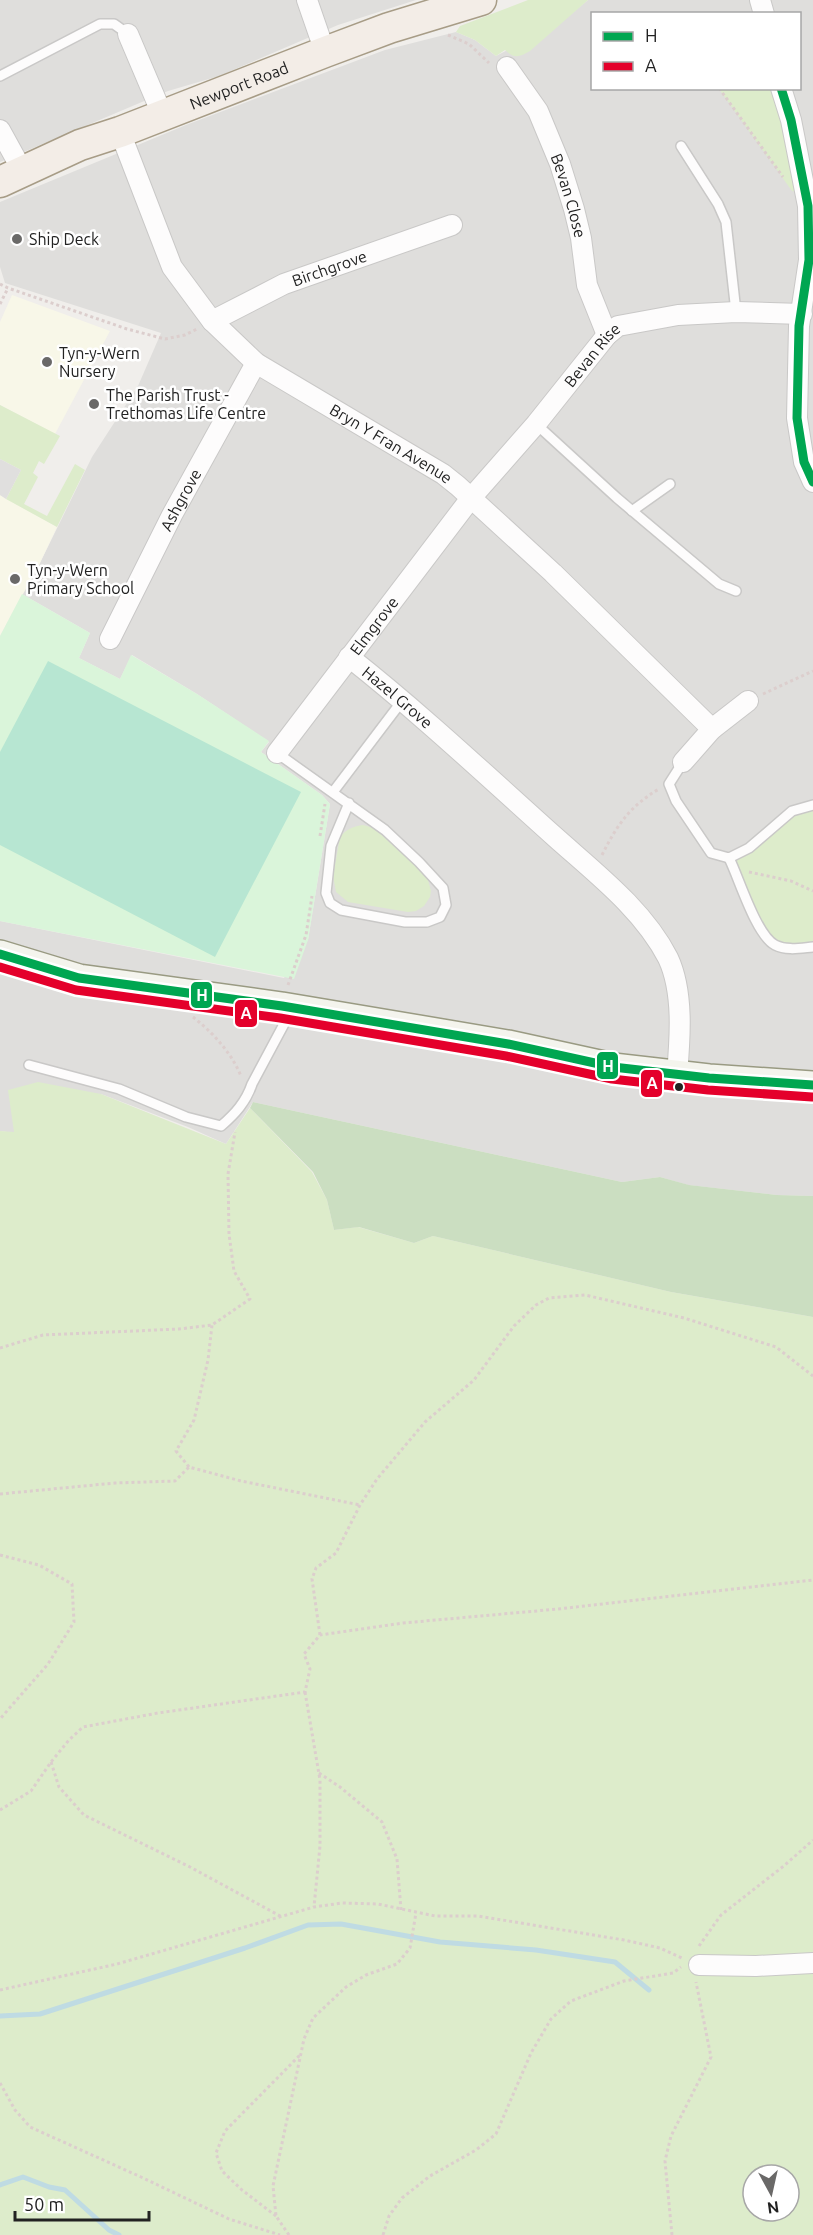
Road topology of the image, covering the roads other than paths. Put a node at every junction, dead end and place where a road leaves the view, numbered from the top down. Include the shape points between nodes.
1 (307, 0) edge
2 (481, 0) edge
3 (128, 34) joint
4 (325, 52) junction
5 (507, 67) road end
6 (0, 75) edge
7 (776, 90) edge
8 (162, 114) junction
9 (0, 130) edge
10 (120, 132) junction
11 (681, 146) dead end
12 (11, 176) edge
13 (452, 225) dead end
14 (736, 312) junction
15 (802, 314) junction
16 (212, 321) junction
17 (607, 335) junction
18 (256, 363) junction
19 (536, 424) junction
20 (813, 482) edge
21 (670, 484) dead end
22 (471, 498) junction
23 (632, 511) junction
24 (736, 591) dead end
25 (110, 639) dead end
26 (349, 657) junction
27 (403, 700) junction
28 (748, 701) road end
29 (712, 729) junction
30 (277, 753) joint
31 (683, 762) joint
32 (330, 790) junction
33 (349, 803) junction
34 (813, 806) edge
35 (729, 858) junction
36 (813, 947) edge
37 (0, 954) edge
38 (287, 1007) junction
39 (29, 1065) dead end
40 (677, 1075) junction
41 (813, 1085) edge
42 (694, 1963) road end
43 (813, 1964) edge

1 - 4 street
2 - 4 main road, Newport Road
3 - 6 lane via 114,24 100,24
3 - 8 street
4 - 8 main road, Newport Road
5 - 17 street, Bevan Close via 538,111 560,164 581,238 586,285
7 - 15 street via 791,120 806,195 809,260
8 - 10 main road, Newport Road
9 - 12 street
10 - 12 main road, Newport Road via 80,144
10 - 16 street, Bryn Y Fran Avenue via 172,267
11 - 14 lane via 726,222
13 - 16 street, Birchgrove via 284,284
14 - 15 street, Bevan Rise
14 - 17 street, Bevan Rise via 678,315 618,326
15 - 20 street via 797,418 804,462
16 - 18 street, Bryn Y Fran Avenue
17 - 19 street, Bevan Rise
18 - 22 street, Bryn Y Fran Avenue via 443,474
18 - 25 street, Ashgrove via 172,515
19 - 22 street, Bevan Rise
19 - 23 lane
21 - 23 lane
22 - 26 street, Elmgrove
22 - 29 street, Bryn Y Fran Avenue via 554,573
23 - 24 lane via 719,584
26 - 27 street, Hazel Grove
26 - 30 street, Elmgrove
27 - 32 lane
27 - 40 street, Hazel Grove via 593,870 655,938 669,960 679,1005
28 - 29 street
29 - 31 street
30 - 32 lane
31 - 35 lane via 669,784 676,801 711,853
32 - 33 lane
33 - 33 lane via 331,846 326,893 330,903 341,910 405,922 427,922 440,917 446,905 443,888 386,830
34 - 35 lane via 792,811 748,848
35 - 36 lane via 751,911 773,944
37 - 38 street via 79,978
38 - 39 lane via 249,1094 221,1126 186,1117 119,1089
38 - 40 street via 508,1044 613,1067
40 - 41 street
42 - 43 street

